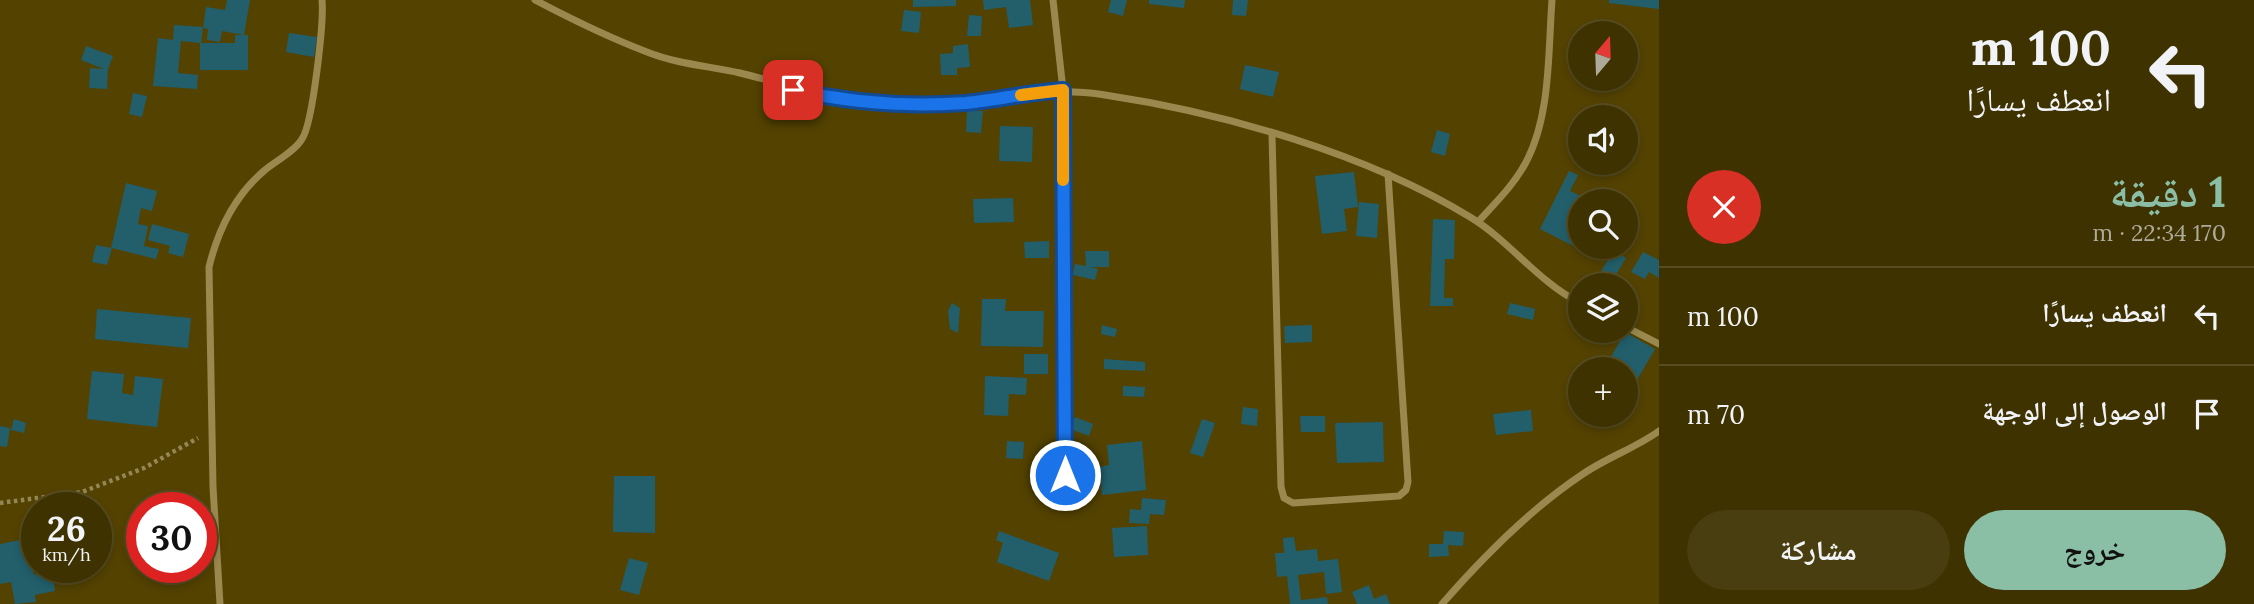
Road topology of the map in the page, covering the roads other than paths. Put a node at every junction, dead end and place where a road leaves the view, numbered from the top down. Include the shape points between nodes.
1 (322, 0) edge
2 (536, 0) edge
3 (1053, 0) edge
4 (1552, 0) edge
5 (1063, 90) junction
6 (1272, 135) junction
7 (1388, 173) junction
8 (1478, 222) junction
9 (1568, 295) edge
10 (1638, 333) edge
11 (1659, 344) edge
12 (1659, 431) edge
13 (1066, 502) dead end
14 (220, 604) edge
15 (1442, 604) edge

1 - 14 street via 314,82 302,141 256,178 232,207 216,238 209,267
2 - 5 street via 648,53 838,100 888,105 967,103
3 - 5 street
4 - 8 street via 1535,138 1514,182
5 - 6 street via 1166,106
5 - 13 street
6 - 7 street
6 - 7 street via 1281,487 1284,498 1293,503 1399,496 1406,490
7 - 8 street
8 - 9 street
10 - 11 street
12 - 15 street via 1552,496

